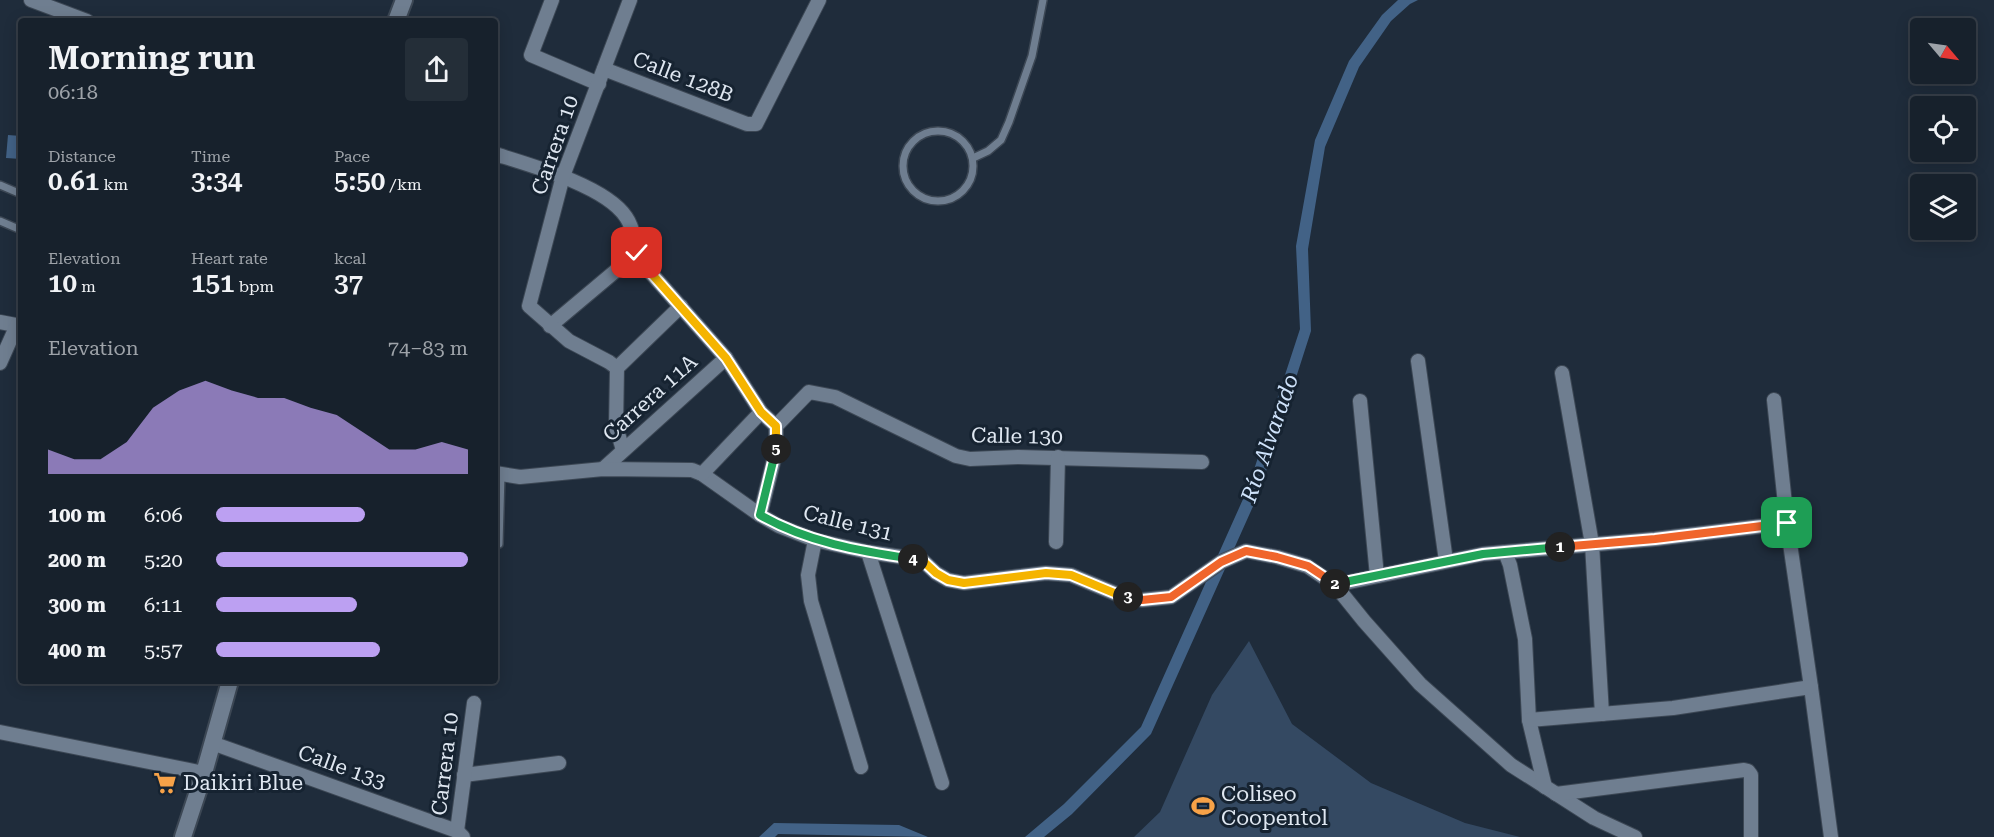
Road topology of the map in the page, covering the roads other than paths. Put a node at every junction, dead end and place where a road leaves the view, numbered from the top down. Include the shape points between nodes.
1 (31, 0) edge
2 (404, 0) edge
3 (552, 0) edge
4 (630, 0) edge
5 (819, 0) edge
6 (1043, 0) edge
7 (79, 18) edge
8 (397, 18) edge
9 (604, 69) junction
10 (599, 84) junction
11 (498, 155) edge
12 (973, 158) junction
13 (563, 176) junction
14 (0, 185) edge
15 (18, 193) edge
16 (0, 221) edge
17 (18, 229) edge
18 (637, 253) junction
19 (681, 306) junction
20 (0, 322) edge
21 (18, 326) edge
22 (550, 326) junction
23 (18, 328) edge
24 (726, 358) junction
25 (1418, 361) dead end
26 (0, 363) edge
27 (617, 368) junction
28 (1562, 373) dead end
29 (1774, 400) dead end
30 (1360, 401) dead end
31 (761, 412) junction
32 (776, 426) junction
33 (623, 450) junction
34 (1058, 457) junction
35 (1202, 462) dead end
36 (603, 469) junction
37 (498, 474) edge
38 (702, 474) junction
39 (760, 515) junction
40 (1787, 523) junction
41 (814, 540) junction
42 (1056, 542) dead end
43 (499, 544) dead end
44 (1592, 544) junction
45 (868, 552) junction
46 (1505, 552) junction
47 (1446, 561) junction
48 (1377, 576) junction
49 (1335, 585) junction
50 (229, 684) edge
51 (1811, 687) junction
52 (474, 703) dead end
53 (1602, 714) junction
54 (1529, 720) junction
55 (0, 732) edge
56 (212, 743) junction
57 (559, 764) dead end
58 (861, 767) dead end
59 (204, 772) junction
60 (464, 775) junction
61 (942, 783) dead end
62 (1551, 790) junction
63 (460, 834) edge
64 (183, 837) edge
65 (1635, 837) edge
66 (1751, 837) edge
67 (1830, 837) edge

1 - 7 street
2 - 8 street
3 - 10 street via 531,55
4 - 9 street, Carrera 10
5 - 9 street, Calle 128B via 756,124 747,124
6 - 12 lane via 1032,56 1009,122 1001,140
9 - 10 street, Carrera 10
10 - 13 street, Carrera 10
11 - 13 street
12 - 12 lane via 957,136 931,132 914,140 903,165 904,174 920,196 946,201 968,185
13 - 18 street via 619,208 633,230
13 - 22 street, Carrera 10 via 529,306
14 - 15 lane
16 - 17 lane
18 - 19 street
18 - 22 street
19 - 24 street
19 - 27 street
20 - 21 street
22 - 27 street
23 - 26 street
24 - 31 street
24 - 33 street, Carrera 11A
25 - 47 street
27 - 33 street via 616,427
28 - 44 street
29 - 40 street
30 - 48 street
31 - 32 street
31 - 38 street
32 - 34 street, Calle 130 via 809,392 835,397 956,456
32 - 39 street via 776,451
33 - 36 street, Carrera 11A
34 - 35 street, Calle 130
34 - 42 street
36 - 37 street, Calle 131 via 520,477
36 - 38 street, Calle 131 via 692,470
37 - 43 lane
38 - 39 street, Calle 131
39 - 41 street, Calle 131
40 - 44 street
40 - 51 street
41 - 45 street, Calle 131
41 - 58 street via 808,575 811,601
44 - 46 street
44 - 53 street
45 - 49 street, Calle 131 via 922,560 948,580 964,583 1046,573 1071,575 1142,600 1171,597 1221,562 1246,551 1308,566
45 - 61 street
46 - 47 street
46 - 54 street via 1525,639
47 - 48 street
48 - 49 street
49 - 62 street, Calle 131 via 1420,684 1511,765
50 - 56 street
51 - 53 street via 1673,708
51 - 67 street
52 - 60 street, Carrera 10
53 - 54 street
54 - 62 street
55 - 59 street
56 - 59 street
56 - 63 street, Calle 133
57 - 60 street
59 - 64 street
60 - 63 street, Carrera 10
62 - 65 street, Calle 131 via 1594,818
62 - 66 street via 1744,770 1751,775

